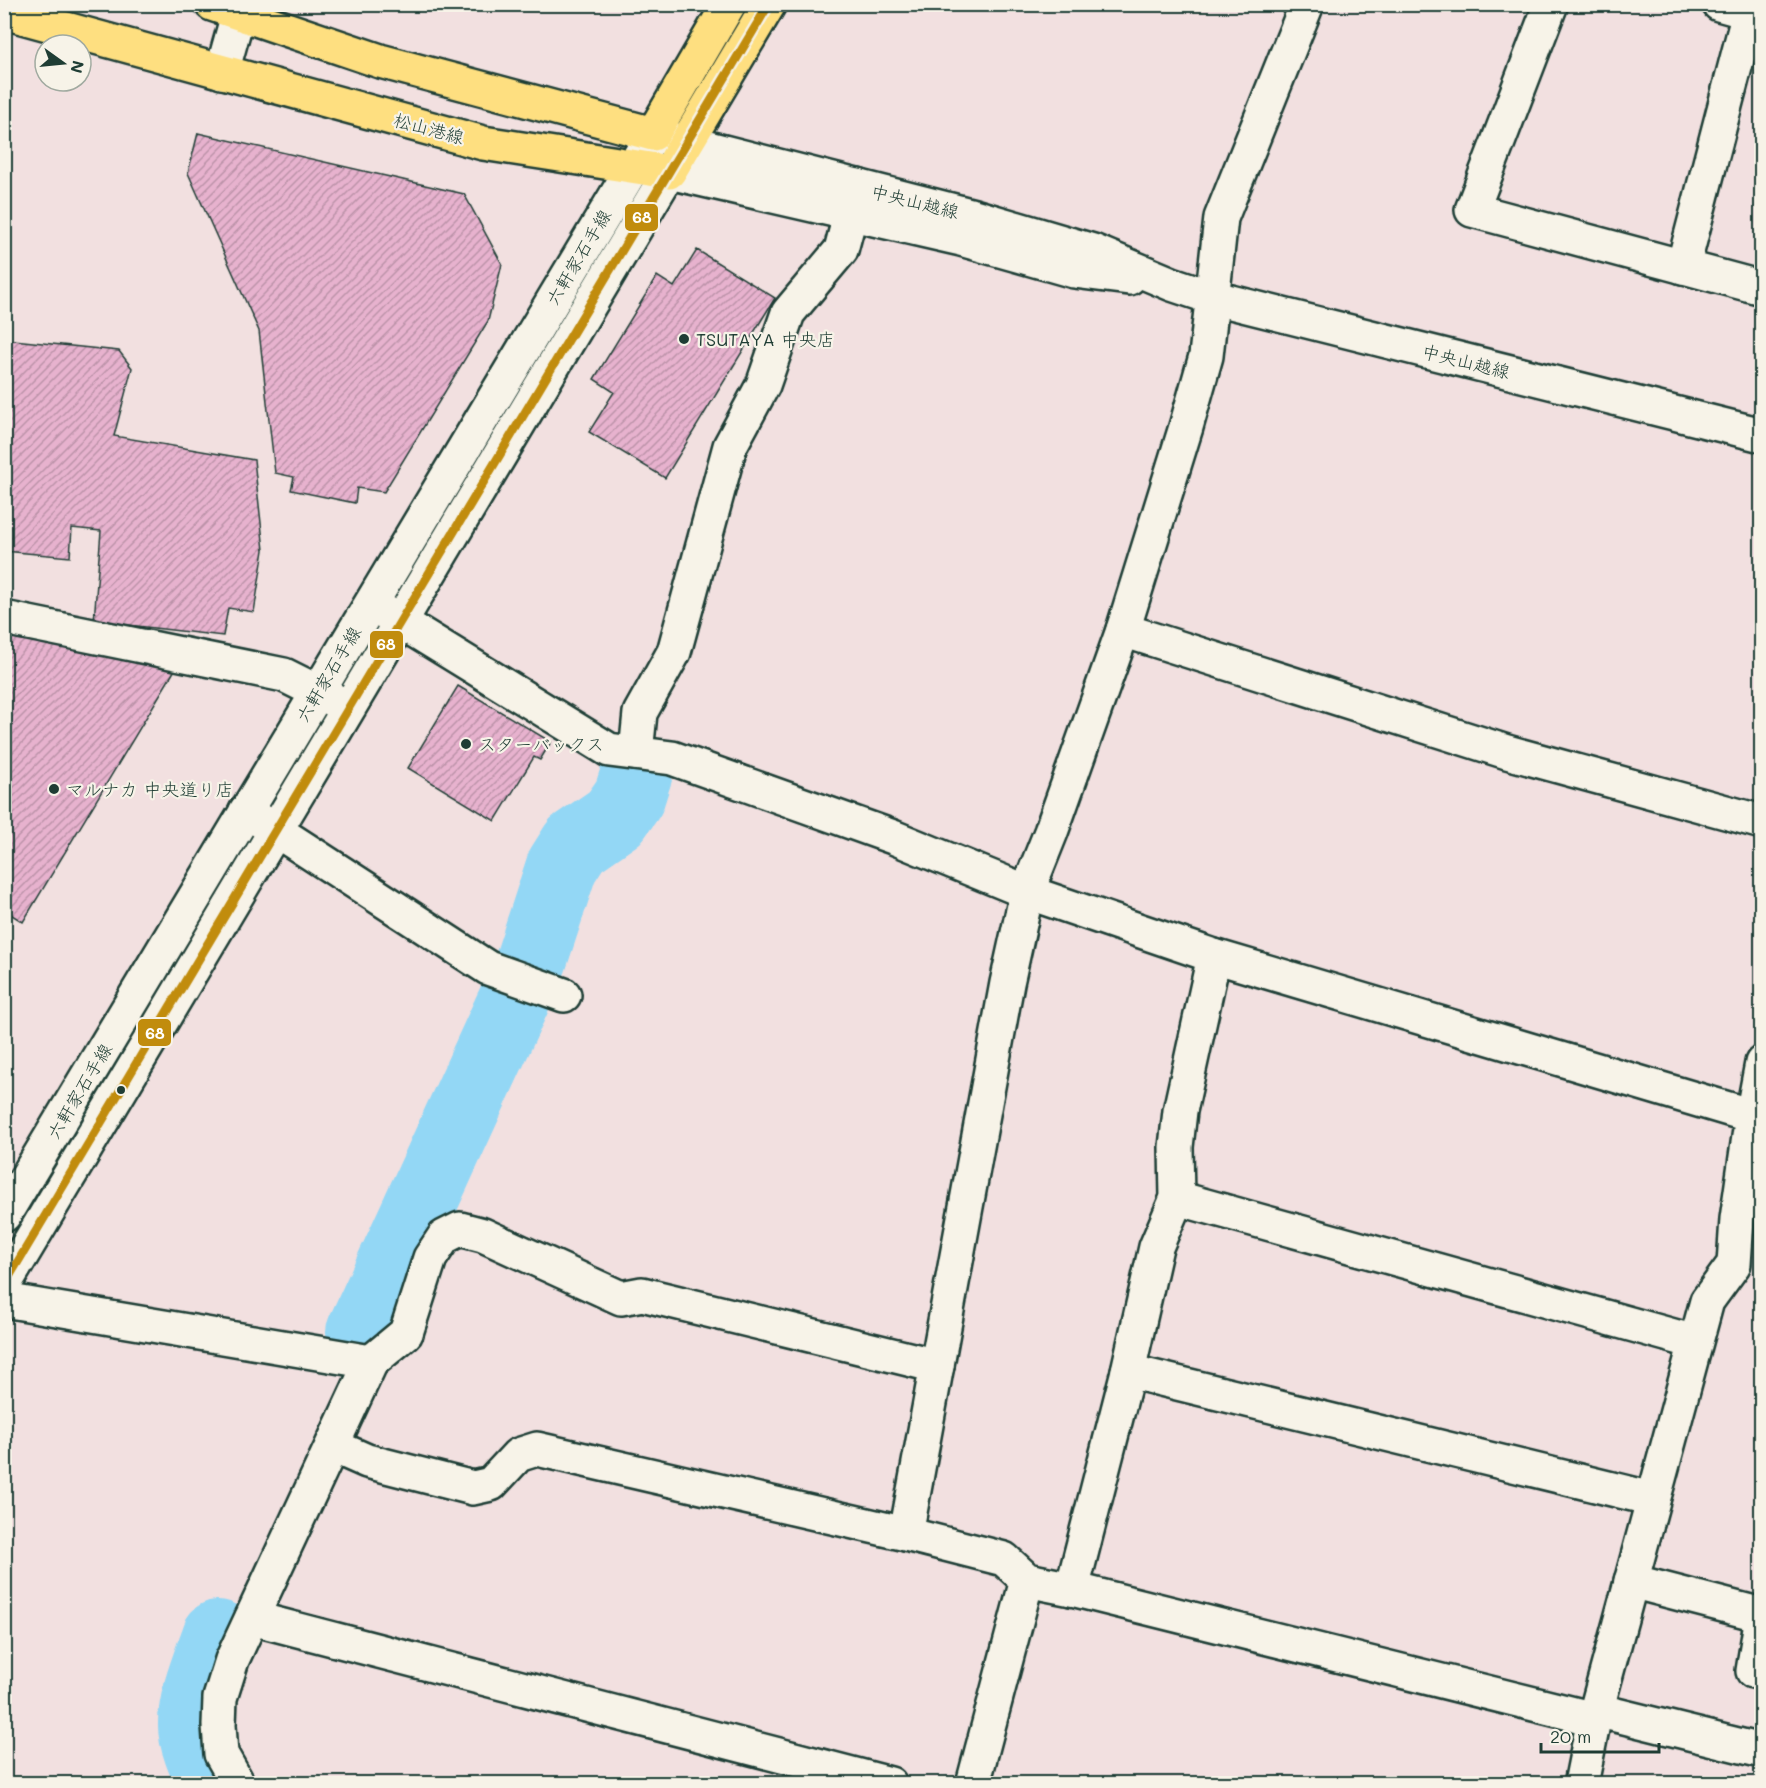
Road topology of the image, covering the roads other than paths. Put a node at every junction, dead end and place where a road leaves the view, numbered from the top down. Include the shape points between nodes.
1 (729, 4) edge
2 (769, 4) edge
3 (1307, 4) edge
4 (1551, 4) edge
5 (231, 7) edge
6 (16, 11) edge
7 (1743, 11) edge
8 (222, 72) junction
9 (653, 134) junction
10 (687, 142) junction
11 (633, 167) junction
12 (669, 172) junction
13 (854, 200) junction
14 (1683, 267) junction
15 (1761, 288) edge
16 (1211, 297) junction
17 (1761, 435) edge
18 (370, 603) junction
19 (4, 618) edge
20 (400, 621) junction
21 (1123, 630) junction
22 (318, 691) junction
23 (349, 708) junction
24 (636, 753) junction
25 (246, 811) junction
26 (1761, 822) edge
27 (276, 831) junction
28 (1027, 892) junction
29 (1214, 956) junction
30 (564, 995) dead end
31 (1761, 1063) edge
32 (1752, 1116) junction
33 (1177, 1198) junction
34 (4, 1215) edge
35 (1748, 1261) edge
36 (4, 1285) edge
37 (4, 1300) edge
38 (1695, 1342) junction
39 (371, 1362) junction
40 (937, 1365) junction
41 (1128, 1371) junction
42 (333, 1446) junction
43 (1653, 1499) junction
44 (906, 1534) junction
45 (1027, 1580) junction
46 (1631, 1581) junction
47 (1072, 1589) junction
48 (1761, 1616) edge
49 (252, 1618) junction
50 (1753, 1671) dead end
51 (1595, 1715) junction
52 (1761, 1751) edge
53 (238, 1784) edge
54 (890, 1784) edge
55 (973, 1784) edge
56 (1581, 1784) edge

1 - 9 main road
2 - 10 main road
3 - 16 street via 1221,218
4 - 14 street via 1472,210
5 - 8 street
5 - 9 main road via 380,61
6 - 8 main road, 松山港線
7 - 14 street
8 - 11 main road, 松山港線 via 483,143
9 - 10 street, 中央山越線
9 - 11 street, 六軒家石手線
10 - 12 main road
10 - 13 street, 中央山越線
11 - 12 main road, 松山港線
11 - 18 street, 六軒家石手線
12 - 13 street, 中央山越線
12 - 20 street, 六軒家石手線
13 - 16 street, 中央山越線 via 961,239 1074,271 1172,284
13 - 24 street via 841,250 788,313 763,385 730,446 674,652 640,713
14 - 15 street
16 - 17 street, 中央山越線
16 - 21 street via 1206,356
18 - 20 street
18 - 22 street, 六軒家石手線
19 - 22 street via 284,675
20 - 23 street, 六軒家石手線
20 - 24 street via 609,750
21 - 26 street via 1508,752
21 - 28 street
22 - 23 street
22 - 25 street, 六軒家石手線
23 - 27 street, 六軒家石手線
24 - 28 street via 672,758 893,837
25 - 27 street
25 - 34 street, 六軒家石手線
27 - 30 street via 488,968
27 - 36 street, 六軒家石手線
28 - 29 street
28 - 40 street
29 - 32 street
29 - 33 street via 1180,1111
31 - 32 street
32 - 35 street via 1737,1219
33 - 38 street
33 - 41 street via 1156,1247
35 - 38 street via 1707,1301
37 - 39 street
38 - 43 street
39 - 40 street via 406,1333 430,1258 444,1237 460,1229 483,1235 621,1298 642,1294
39 - 42 street
40 - 44 street
41 - 43 street
41 - 47 street
42 - 44 street via 367,1461 473,1488 491,1484 518,1455 537,1449
42 - 49 street
43 - 46 street
44 - 45 street via 1004,1559
45 - 47 street
45 - 55 street
46 - 48 street
46 - 51 street
47 - 51 street
48 - 50 street
49 - 53 street via 220,1698 221,1754
49 - 54 street
51 - 52 street
51 - 56 street

